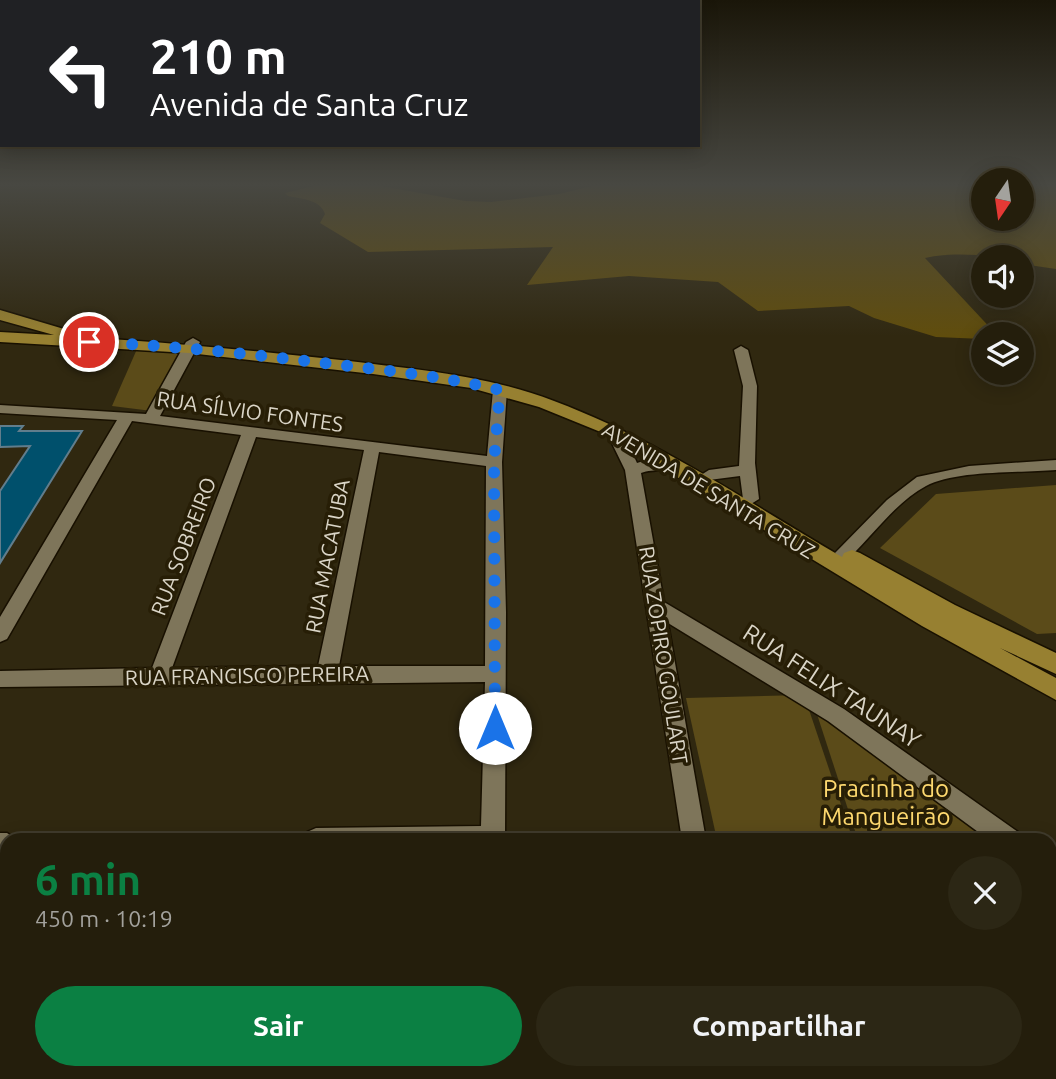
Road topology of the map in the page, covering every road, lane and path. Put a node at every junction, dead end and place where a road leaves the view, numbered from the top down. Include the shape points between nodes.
1 (0, 315) edge
2 (0, 330) edge
3 (68, 334) junction
4 (0, 337) edge
5 (191, 345) junction
6 (741, 350) dead end
7 (500, 390) junction
8 (0, 409) edge
9 (127, 416) junction
10 (151, 419) junction
11 (614, 431) junction
12 (250, 432) junction
13 (372, 448) junction
14 (494, 462) junction
15 (672, 464) junction
16 (1056, 465) edge
17 (633, 470) junction
18 (747, 470) junction
19 (709, 475) junction
20 (751, 499) junction
21 (844, 553) junction
22 (657, 607) junction
23 (0, 634) edge
24 (1056, 664) edge
25 (327, 674) junction
26 (495, 674) junction
27 (159, 676) junction
28 (0, 679) edge
29 (1056, 690) edge
30 (493, 833) edge
31 (693, 833) edge
32 (999, 833) edge

1 - 3 main road
2 - 3 main road, AVENIDA DE SANTA CRUZ
3 - 5 main road, AVENIDA DE SANTA CRUZ
4 - 5 main road, AVENIDA DE SANTA CRUZ
5 - 7 main road, AVENIDA DE SANTA CRUZ
5 - 10 street
5 - 19 main road, AVENIDA DE SANTA CRUZ via 428,369 505,383 589,412
6 - 18 street via 750,386
7 - 11 main road, AVENIDA DE SANTA CRUZ
7 - 14 street
8 - 9 street, RUA SÍLVIO FONTES
9 - 10 street, RUA SÍLVIO FONTES
9 - 23 street
10 - 12 street, RUA SÍLVIO FONTES
11 - 15 main road, AVENIDA DE SANTA CRUZ
11 - 17 street, RUA ZOPIRO GOULART
12 - 13 street, RUA SÍLVIO FONTES
12 - 27 street, RUA SOBREIRO
13 - 14 street, RUA SÍLVIO FONTES
13 - 25 street, RUA MACATUBA
14 - 26 street
15 - 17 street
15 - 29 main road, AVENIDA DE SANTA CRUZ via 835,564
16 - 21 street via 925,480
17 - 22 street, RUA ZOPIRO GOULART
18 - 19 street
18 - 20 street
19 - 20 main road, AVENIDA DE SANTA CRUZ
20 - 21 main road, AVENIDA DE SANTA CRUZ
21 - 24 main road, AVENIDA DE SANTA CRUZ via 947,611
22 - 31 street, RUA ZOPIRO GOULART
22 - 32 street, RUA FELIX TAUNAY via 836,715
25 - 26 street, RUA FRANCISCO PEREIRA
25 - 27 street, RUA FRANCISCO PEREIRA
26 - 30 street
27 - 28 street, RUA FRANCISCO PEREIRA

